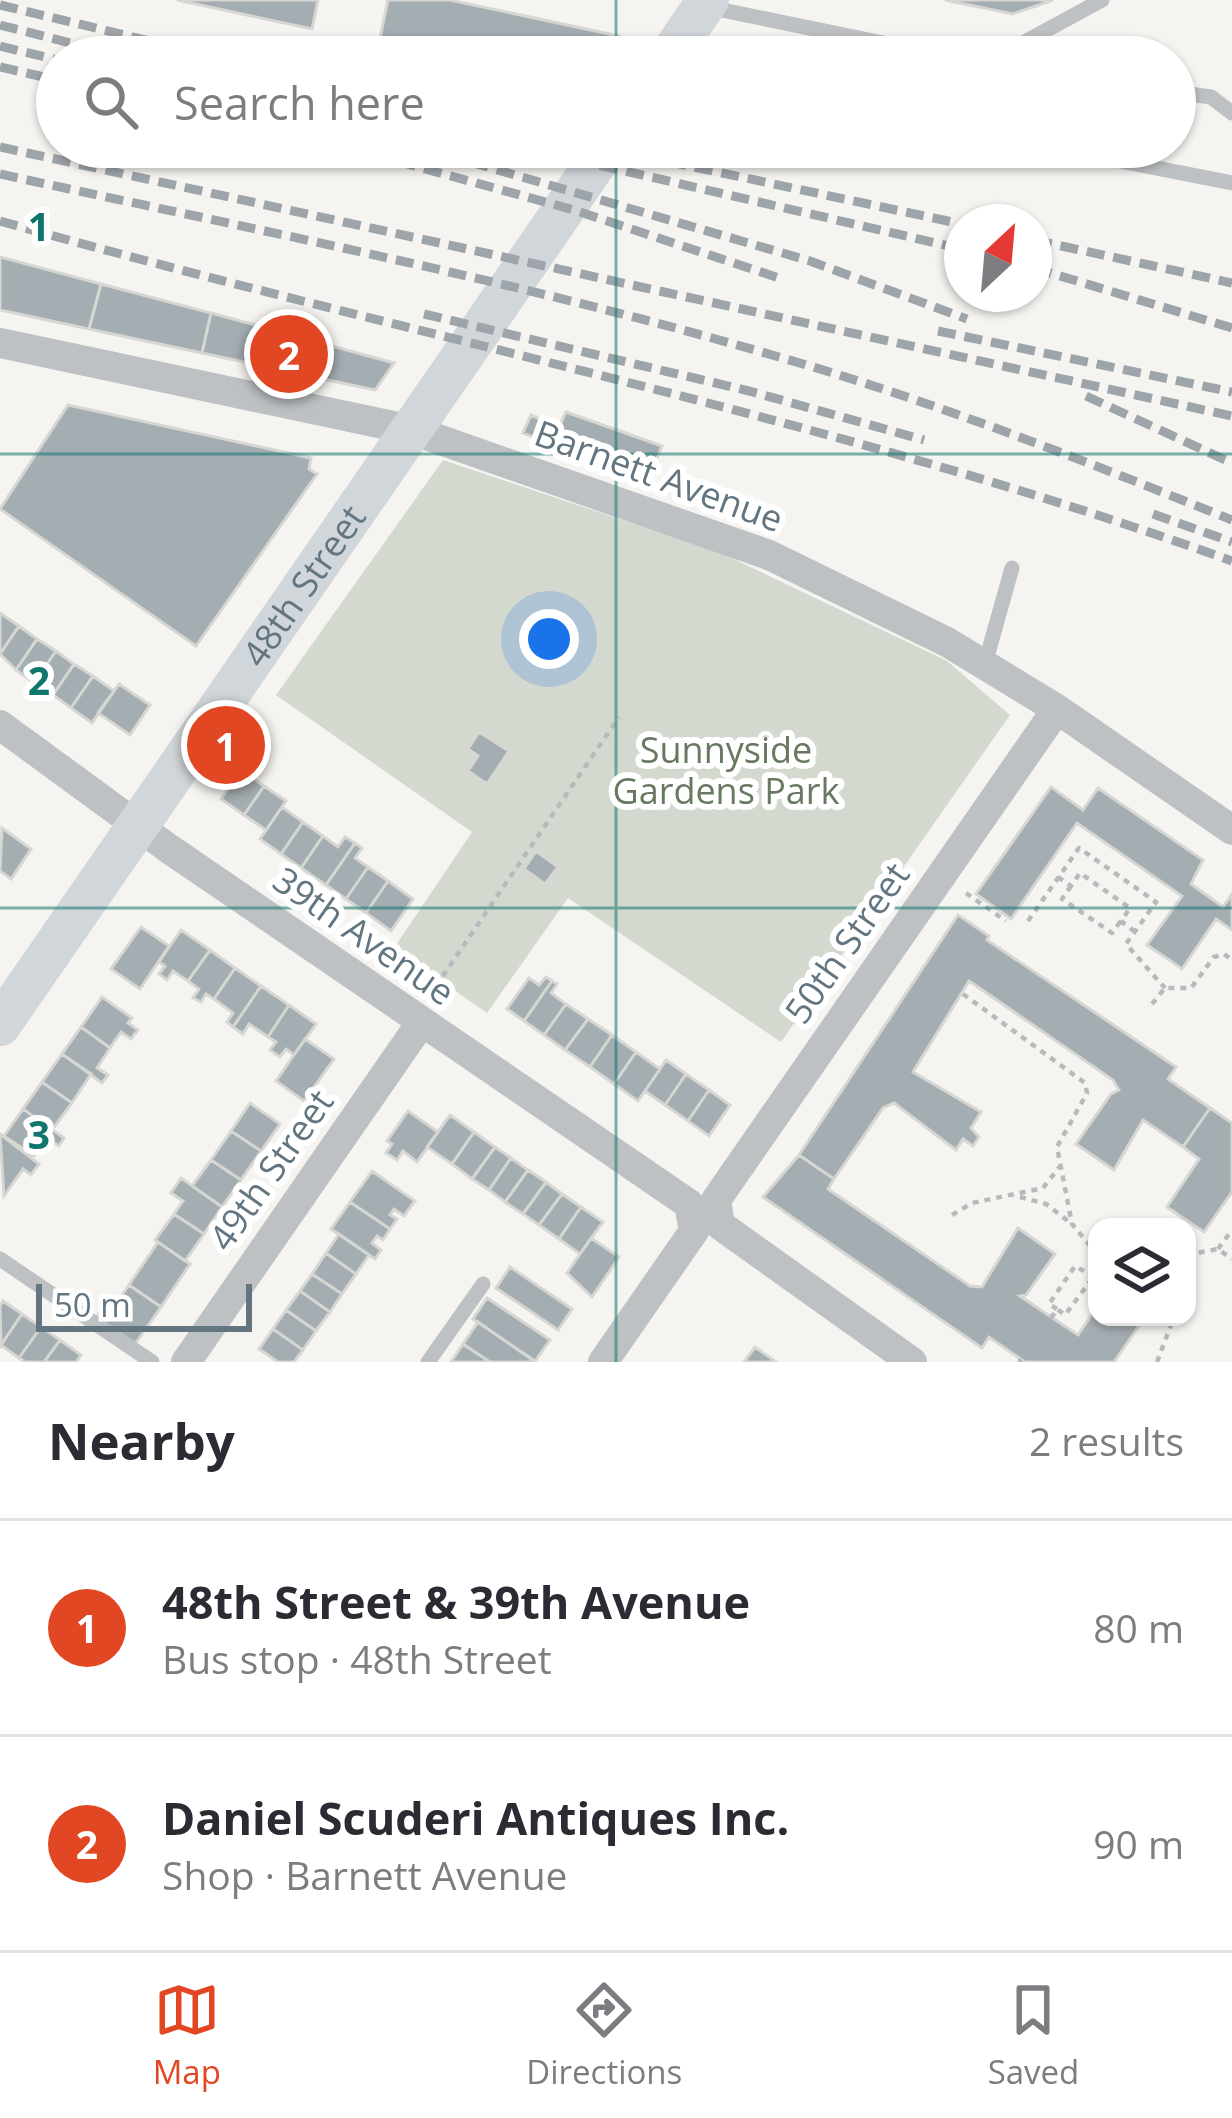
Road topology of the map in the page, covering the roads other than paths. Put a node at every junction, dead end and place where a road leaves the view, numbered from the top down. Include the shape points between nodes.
1 (1102, 0) edge
2 (696, 2) edge
3 (679, 36) edge
4 (854, 36) edge
5 (1036, 36) edge
6 (1196, 95) edge
7 (1232, 113) edge
8 (593, 168) edge
9 (1156, 168) edge
10 (1232, 183) edge
11 (0, 343) edge
12 (412, 430) junction
13 (1012, 568) dead end
14 (985, 664) junction
15 (1057, 709) junction
16 (0, 725) edge
17 (137, 826) junction
18 (1232, 830) edge
19 (421, 1023) junction
20 (0, 1025) edge
21 (0, 1259) edge
22 (483, 1284) dead end
23 (152, 1362) edge
24 (186, 1362) edge
25 (428, 1362) edge
26 (603, 1362) edge
27 (912, 1362) edge

1 - 5 lane
2 - 3 street
2 - 4 lane
6 - 7 lane
8 - 12 street, 48th Street
9 - 10 lane
11 - 12 street, Barnett Avenue
12 - 14 street, Barnett Avenue via 769,555
12 - 17 street, 48th Street
13 - 14 lane
14 - 15 street, Barnett Avenue
15 - 18 street, Barnett Avenue
15 - 27 street, 50th Street via 716,1200 720,1225
16 - 17 street, 39th Avenue
17 - 19 street, 39th Avenue
17 - 20 street, 48th Street
19 - 24 street, 49th Street
19 - 26 street, 39th Avenue via 689,1204 694,1231
21 - 23 lane
22 - 25 lane

